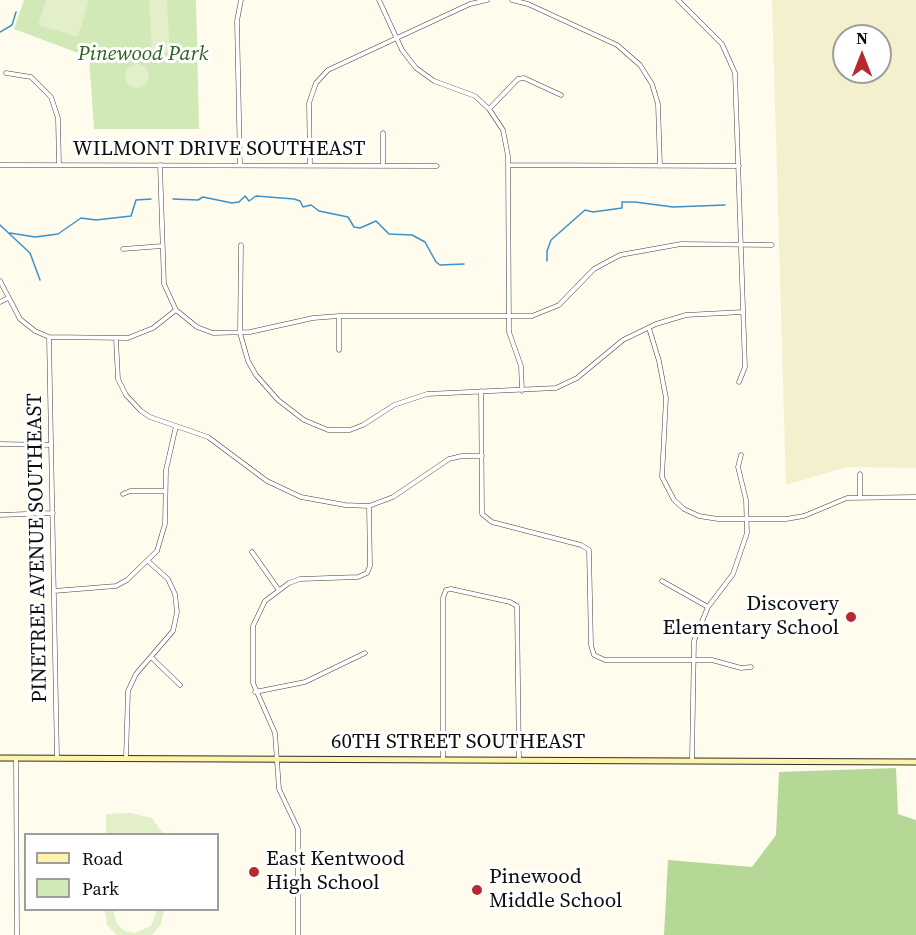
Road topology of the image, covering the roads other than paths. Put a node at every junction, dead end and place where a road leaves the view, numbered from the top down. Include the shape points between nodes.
1 (242, 0) edge
2 (379, 0) edge
3 (487, 0) edge
4 (512, 0) edge
5 (678, 0) edge
6 (684, 2) edge
7 (396, 38) junction
8 (6, 73) dead end
9 (561, 95) dead end
10 (489, 109) junction
11 (383, 133) dead end
12 (0, 165) edge
13 (59, 165) junction
14 (160, 165) junction
15 (240, 165) junction
16 (310, 165) junction
17 (508, 165) junction
18 (384, 166) junction
19 (437, 166) dead end
20 (660, 166) junction
21 (739, 166) junction
22 (741, 244) junction
23 (772, 244) dead end
24 (241, 245) dead end
25 (162, 246) junction
26 (123, 249) dead end
27 (0, 281) edge
28 (8, 298) junction
29 (0, 302) edge
30 (176, 310) junction
31 (743, 312) junction
32 (339, 315) junction
33 (508, 318) junction
34 (649, 328) junction
35 (240, 333) junction
36 (49, 337) junction
37 (116, 339) junction
38 (339, 350) dead end
39 (739, 382) dead end
40 (482, 391) junction
41 (522, 391) junction
42 (176, 426) junction
43 (0, 444) edge
44 (51, 445) junction
45 (741, 455) dead end
46 (482, 456) junction
47 (860, 474) dead end
48 (165, 491) junction
49 (123, 494) dead end
50 (860, 497) junction
51 (916, 497) edge
52 (369, 506) junction
53 (53, 513) junction
54 (0, 515) edge
55 (747, 519) junction
56 (252, 552) dead end
57 (149, 562) junction
58 (662, 581) dead end
59 (278, 589) junction
60 (54, 591) junction
61 (708, 607) junction
62 (365, 653) dead end
63 (152, 658) junction
64 (692, 660) junction
65 (751, 667) dead end
66 (180, 686) dead end
67 (255, 692) junction
68 (0, 758) edge
69 (16, 758) junction
70 (57, 758) junction
71 (126, 758) junction
72 (276, 759) junction
73 (443, 759) junction
74 (519, 760) junction
75 (692, 760) junction
76 (916, 762) edge
77 (18, 935) edge
78 (298, 935) edge

1 - 15 street via 237,21
2 - 7 street
3 - 7 street
4 - 20 street via 617,45 640,65 658,104
5 - 6 street
6 - 21 street via 714,35 734,68
7 - 10 street via 408,60 423,75 467,92
7 - 16 street via 332,67 316,82 309,106
8 - 13 street via 31,78 51,97 58,118
9 - 10 street via 524,78
10 - 17 street via 503,130
11 - 18 street
12 - 13 street, WILMONT DRIVE SOUTHEAST
13 - 14 street, WILMONT DRIVE SOUTHEAST
14 - 15 street, WILMONT DRIVE SOUTHEAST
14 - 25 street
15 - 16 street, WILMONT DRIVE SOUTHEAST
16 - 18 street, WILMONT DRIVE SOUTHEAST
17 - 20 street
17 - 33 street
18 - 19 street, WILMONT DRIVE SOUTHEAST
20 - 21 street
21 - 22 street
22 - 23 street
22 - 31 street
22 - 33 street via 681,244 621,255 594,269 556,307 532,316
24 - 35 street
25 - 26 street
25 - 30 street via 165,284
27 - 28 street
28 - 29 street
28 - 36 street via 26,325
30 - 35 street via 207,331
30 - 37 street via 140,335
31 - 34 street via 686,315
31 - 39 street via 745,367
32 - 33 street
32 - 35 street
32 - 38 street
33 - 41 street
34 - 41 street via 623,340 572,381 556,388
34 - 55 street via 664,384 667,418 662,466 666,488 684,509 699,516
35 - 40 street via 251,367 267,390 304,420 324,429 348,430 363,425 394,405 421,395
36 - 37 street
36 - 44 street, PINETREE AVENUE SOUTHEAST
37 - 42 street via 116,370 126,395 150,417
40 - 41 street
40 - 46 street
42 - 48 street
42 - 52 street via 207,437 283,490 328,503
43 - 44 street
44 - 53 street, PINETREE AVENUE SOUTHEAST
45 - 55 street via 738,467
46 - 52 street via 449,459 393,497
46 - 64 street via 485,519 589,550 594,656 605,660
47 - 50 street
48 - 49 street via 130,490
48 - 57 street via 163,536
50 - 51 street
50 - 55 street via 841,499 792,518
52 - 59 street via 367,573 358,577 300,579
53 - 54 street
53 - 60 street, PINETREE AVENUE SOUTHEAST
55 - 61 street via 739,561
56 - 59 street
57 - 60 street via 116,586
57 - 63 street via 168,579 177,612 173,631
58 - 61 street
59 - 67 street via 265,601 253,626 251,671
60 - 70 street, PINETREE AVENUE SOUTHEAST
61 - 64 street via 697,631
62 - 67 street via 305,682
63 - 66 street
63 - 71 street via 136,674 128,691
64 - 65 street via 718,660 741,668
64 - 75 street
67 - 72 street via 275,733
68 - 69 main road, 60TH STREET SOUTHEAST
69 - 70 main road, 60TH STREET SOUTHEAST
69 - 77 street
70 - 71 main road, 60TH STREET SOUTHEAST
71 - 72 main road, 60TH STREET SOUTHEAST
72 - 73 main road, 60TH STREET SOUTHEAST
72 - 78 street via 279,789 298,829
73 - 74 main road, 60TH STREET SOUTHEAST
73 - 74 street via 443,598 446,590 456,589 517,606
74 - 75 main road, 60TH STREET SOUTHEAST
75 - 76 main road, 60TH STREET SOUTHEAST

